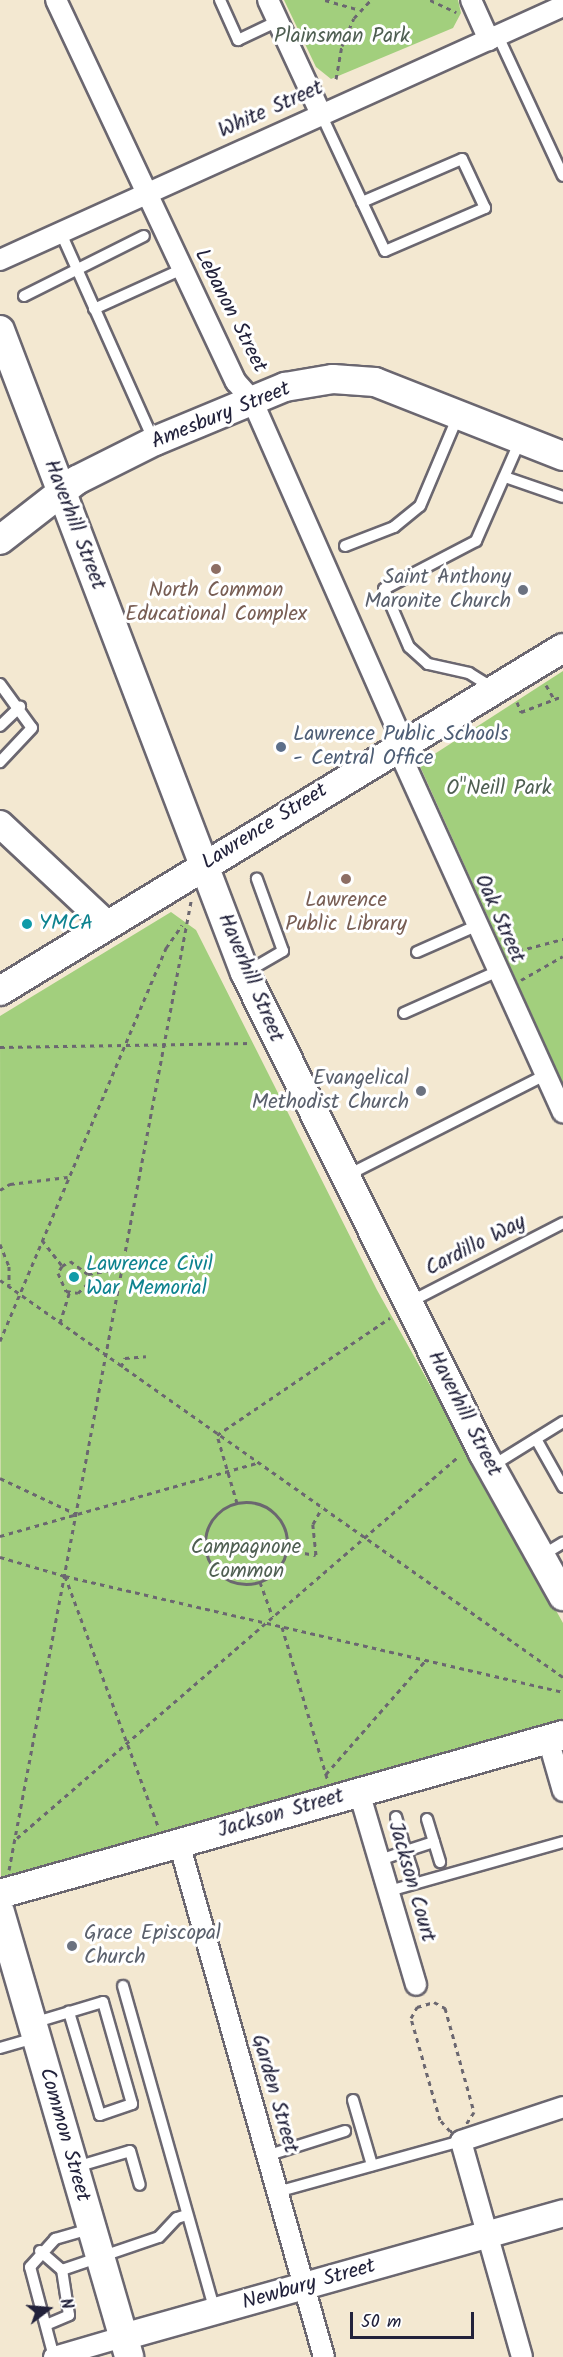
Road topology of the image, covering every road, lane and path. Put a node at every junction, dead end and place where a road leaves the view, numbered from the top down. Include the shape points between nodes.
1 (56, 0) edge
2 (220, 0) edge
3 (268, 0) edge
4 (325, 0) edge
5 (371, 0) edge
6 (430, 0) edge
7 (466, 6) edge
8 (563, 6) edge
9 (361, 10) junction
10 (278, 21) junction
11 (494, 38) junction
12 (336, 79) dead end
13 (321, 114) junction
14 (563, 176) edge
15 (145, 193) junction
16 (362, 202) junction
17 (59, 231) junction
18 (144, 236) dead end
19 (0, 260) edge
20 (76, 269) junction
21 (182, 269) junction
22 (24, 296) dead end
23 (94, 309) junction
24 (0, 330) edge
25 (252, 400) junction
26 (459, 413) junction
27 (521, 438) junction
28 (155, 441) junction
29 (563, 456) edge
30 (505, 477) junction
31 (62, 493) junction
32 (563, 497) edge
33 (0, 540) edge
34 (345, 546) dead end
35 (563, 648) edge
36 (544, 682) dead end
37 (0, 684) edge
38 (505, 694) junction
39 (563, 696) edge
40 (554, 699) junction
41 (20, 707) junction
42 (0, 726) edge
43 (403, 743) junction
44 (0, 762) edge
45 (0, 824) edge
46 (204, 865) junction
47 (257, 879) dead end
48 (184, 923) junction
49 (108, 925) junction
50 (476, 926) junction
51 (563, 939) edge
52 (417, 952) dead end
53 (563, 956) edge
54 (500, 964) junction
55 (245, 973) junction
56 (516, 982) dead end
57 (0, 991) edge
58 (404, 1013) dead end
59 (251, 1043) dead end
60 (163, 1045) junction
61 (124, 1046) junction
62 (0, 1047) edge
63 (545, 1075) junction
64 (563, 1112) edge
65 (69, 1177) junction
66 (343, 1177) junction
67 (0, 1190) edge
68 (563, 1223) edge
69 (42, 1240) junction
70 (0, 1244) edge
71 (62, 1266) junction
72 (122, 1268) junction
73 (88, 1274) junction
74 (0, 1280) edge
75 (9, 1286) junction
76 (70, 1291) junction
77 (19, 1293) junction
78 (398, 1310) junction
79 (60, 1323) junction
80 (0, 1341) edge
81 (106, 1356) junction
82 (146, 1356) dead end
83 (121, 1367) junction
84 (563, 1422) edge
85 (217, 1435) junction
86 (536, 1439) junction
87 (463, 1452) dead end
88 (256, 1462) junction
89 (491, 1467) junction
90 (227, 1471) junction
91 (0, 1478) edge
92 (563, 1487) edge
93 (237, 1503) junction
94 (322, 1508) junction
95 (76, 1514) junction
96 (0, 1536) edge
97 (364, 1538) junction
98 (287, 1550) junction
99 (552, 1550) edge
100 (0, 1557) edge
101 (65, 1576) junction
102 (260, 1582) junction
103 (563, 1596) edge
104 (273, 1617) junction
105 (265, 1623) junction
106 (282, 1627) junction
107 (425, 1660) junction
108 (563, 1677) edge
109 (563, 1692) edge
110 (555, 1737) edge
111 (129, 1741) junction
112 (326, 1774) junction
113 (328, 1783) dead end
114 (563, 1791) edge
115 (359, 1792) junction
116 (396, 1817) dead end
117 (427, 1819) dead end
118 (169, 1837) junction
119 (16, 1838) junction
120 (434, 1842) junction
121 (563, 1842) edge
122 (406, 1851) junction
123 (380, 1860) junction
124 (440, 1862) dead end
125 (413, 1873) dead end
126 (3, 1885) edge
127 (389, 1891) junction
128 (0, 1912) edge
129 (8, 1967) edge
130 (416, 1985) dead end
131 (123, 1986) dead end
132 (69, 2012) junction
133 (34, 2031) junction
134 (0, 2048) edge
135 (353, 2100) dead end
136 (563, 2107) edge
137 (474, 2112) joint
138 (345, 2131) dead end
139 (460, 2141) junction
140 (266, 2156) junction
141 (372, 2165) junction
142 (73, 2168) junction
143 (140, 2185) dead end
144 (277, 2192) junction
145 (563, 2213) edge
146 (187, 2215) junction
147 (91, 2229) junction
148 (487, 2235) junction
149 (40, 2251) junction
150 (100, 2259) junction
151 (62, 2270) junction
152 (303, 2287) junction
153 (215, 2312) junction
154 (46, 2325) junction
155 (126, 2347) edge
156 (54, 2357) edge
157 (324, 2357) edge
158 (522, 2357) edge

1 - 15 street, Lebanon Street
2 - 10 lane via 238,40
3 - 10 street
4 - 9 path
5 - 9 path
6 - 7 path
7 - 11 street
8 - 11 street, White Street
9 - 12 path via 342,46
10 - 13 street
11 - 13 street, White Street
11 - 14 lane
13 - 15 street, White Street
13 - 16 lane
15 - 17 street, White Street
15 - 21 street, Lebanon Street
16 - 16 lane via 385,251 485,208 462,159
17 - 19 street, White Street
17 - 20 lane
18 - 20 lane
20 - 22 lane
20 - 23 lane
21 - 23 lane
21 - 25 street, Lebanon Street via 236,382
23 - 28 lane
24 - 31 main road, Haverhill Street
25 - 26 main road, Amesbury Street via 333,379 375,382
25 - 28 main road, Amesbury Street
25 - 43 street, Lebanon Street
26 - 27 main road, Amesbury Street
26 - 34 lane via 420,506 394,527
27 - 29 main road, Amesbury Street
27 - 30 lane
28 - 31 main road, Amesbury Street
30 - 32 lane
30 - 38 lane via 476,541 384,590 416,652 428,664 469,673
31 - 33 main road, Amesbury Street
31 - 46 main road, Haverhill Street
35 - 38 main road, Lawrence Street
36 - 40 path
37 - 41 lane
38 - 40 path via 521,712
38 - 43 main road, Lawrence Street
39 - 40 path
41 - 42 lane
41 - 44 lane via 32,728
43 - 46 main road, Lawrence Street
43 - 50 street, Oak Street via 403,760
45 - 49 street
46 - 48 path
46 - 49 main road, Lawrence Street
46 - 55 main road, Haverhill Street
47 - 55 lane via 283,951
48 - 60 path
48 - 61 path via 166,948
49 - 57 main road, Lawrence Street
50 - 52 lane
50 - 54 street, Oak Street
51 - 54 path
53 - 56 path
54 - 58 lane
54 - 63 street, Oak Street
55 - 66 main road, Haverhill Street
59 - 60 path
60 - 61 path
60 - 72 path
61 - 62 path
61 - 65 path
63 - 64 street, Oak Street
63 - 66 lane
65 - 67 path via 10,1184
65 - 69 path
66 - 78 main road, Haverhill Street
68 - 78 lane, Cardillo Way
69 - 71 path
69 - 77 path
70 - 75 path via 9,1266
71 - 73 path via 70,1261
71 - 76 path via 60,1284
72 - 73 path
72 - 81 path
73 - 76 path via 89,1282 78,1293
74 - 75 path
75 - 77 path
76 - 79 path
77 - 79 path
77 - 80 path
78 - 85 path
78 - 89 main road, Haverhill Street
79 - 81 path
81 - 83 path
81 - 95 path
82 - 83 path via 125,1358
83 - 85 path
84 - 86 lane
85 - 88 path
85 - 90 path
86 - 89 lane
86 - 92 lane
87 - 97 path
88 - 90 path
88 - 94 path
89 - 99 main road, Haverhill Street
90 - 93 path
90 - 95 path
91 - 95 path
93 - 98 path via 255,1502 278,1515
93 - 102 path via 209,1524 206,1552 220,1576 233,1582
94 - 97 path
94 - 98 path via 313,1524 316,1555
95 - 96 path
95 - 101 path
97 - 104 path
97 - 108 path
98 - 102 path via 282,1566
99 - 103 main road, Haverhill Street
100 - 101 path
101 - 105 path
101 - 111 path
101 - 119 path
102 - 104 path
104 - 105 path
105 - 106 path
105 - 111 path
106 - 107 path
106 - 112 path
107 - 109 path
107 - 112 path
110 - 114 street
110 - 115 main road, Jackson Street
111 - 118 path
111 - 119 path
112 - 113 path
115 - 118 main road, Jackson Street
115 - 123 street, Jackson Court
116 - 122 lane
117 - 120 lane
118 - 126 main road, Jackson Street
118 - 140 street, Garden Street
119 - 126 path
120 - 122 lane
120 - 124 lane
121 - 127 lane
122 - 123 lane
122 - 125 lane
123 - 127 street, Jackson Court
127 - 130 street, Jackson Court
128 - 129 main road, Common Street
129 - 133 main road, Common Street
131 - 146 lane
132 - 132 lane via 100,2115 132,2104 103,2002
132 - 133 lane
133 - 134 lane
133 - 142 main road, Common Street
135 - 141 lane
136 - 139 street
137 - 137 path via 445,2008 422,2004 411,2018 442,2124 461,2132
138 - 140 lane
139 - 141 lane
139 - 148 street
140 - 144 street, Garden Street
141 - 144 lane
142 - 143 lane via 130,2151
142 - 147 main road, Common Street
144 - 152 street, Garden Street
145 - 148 street, Newbury Street
146 - 150 lane via 177,2218 159,2237
146 - 153 lane
147 - 149 lane via 55,2238
147 - 150 main road, Common Street
148 - 152 street, Newbury Street
148 - 158 street
149 - 151 lane
149 - 154 lane via 30,2266
150 - 151 lane
150 - 155 main road, Common Street
151 - 154 lane via 69,2315
152 - 153 street, Newbury Street
152 - 157 street, Garden Street
153 - 155 street, Newbury Street
154 - 156 lane
155 - 156 street, Newbury Street

